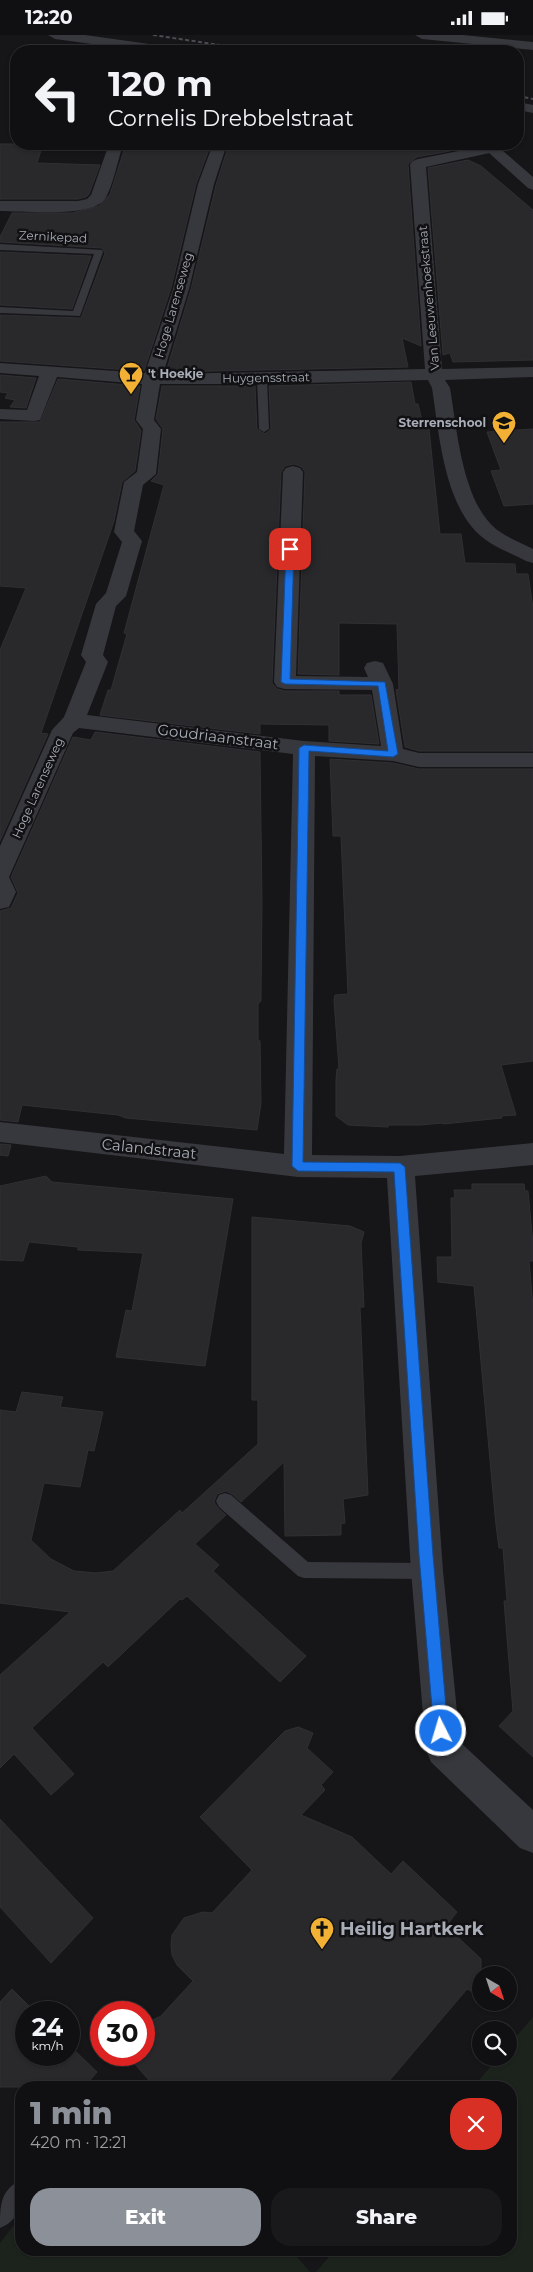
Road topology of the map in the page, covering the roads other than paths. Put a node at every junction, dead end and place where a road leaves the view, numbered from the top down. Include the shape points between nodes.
1 (55, 35) edge
2 (422, 35) edge
3 (123, 45) edge
4 (523, 45) edge
5 (114, 150) edge
6 (218, 150) edge
7 (472, 150) edge
8 (493, 150) edge
9 (533, 185) edge
10 (0, 206) edge
11 (0, 247) edge
12 (0, 310) edge
13 (0, 368) edge
14 (50, 371) junction
15 (533, 372) edge
16 (434, 375) junction
17 (152, 379) junction
18 (262, 379) junction
19 (0, 414) edge
20 (264, 429) dead end
21 (293, 472) dead end
22 (533, 557) edge
23 (74, 720) junction
24 (304, 748) junction
25 (393, 754) junction
26 (533, 759) edge
27 (0, 873) edge
28 (0, 882) edge
29 (0, 901) edge
30 (0, 1132) edge
31 (533, 1154) edge
32 (298, 1166) junction
33 (400, 1167) junction
34 (225, 1501) dead end
35 (427, 1571) junction
36 (533, 1835) edge
37 (15, 2198) edge
38 (0, 2217) edge

1 - 3 street
2 - 4 street
5 - 10 street via 98,197 92,203 78,207
6 - 17 street, Hoge Larenseweg via 206,184 181,289
7 - 16 street, Van Leeuwenhoekstraat via 418,164
8 - 9 street
11 - 12 lane, Zernikepad via 99,252 77,314
13 - 14 street, Huygensstraat
14 - 17 street, Huygensstraat
14 - 19 street via 34,416
15 - 16 street, Huygensstraat
16 - 18 street, Huygensstraat
16 - 22 street, Van Leeuwenhoekstraat via 441,388 458,480 476,518 488,532
17 - 18 street, Huygensstraat
17 - 23 street, Hoge Larenseweg via 145,420 152,429 146,474 134,482 124,532 132,541 116,596 106,604 92,655 97,662
18 - 20 lane
21 - 25 street via 285,682 378,675
23 - 24 street, Goudriaanstraat
23 - 27 street, Hoge Larenseweg via 63,730
24 - 25 street, Goudriaanstraat
24 - 32 street
25 - 26 street, Goudriaanstraat via 419,760
28 - 29 street via 4,892
30 - 32 street, Calandstraat
31 - 33 street
32 - 33 street, Calandstraat
33 - 35 street
34 - 35 lane via 304,1569
35 - 36 street via 443,1750
37 - 38 lane

